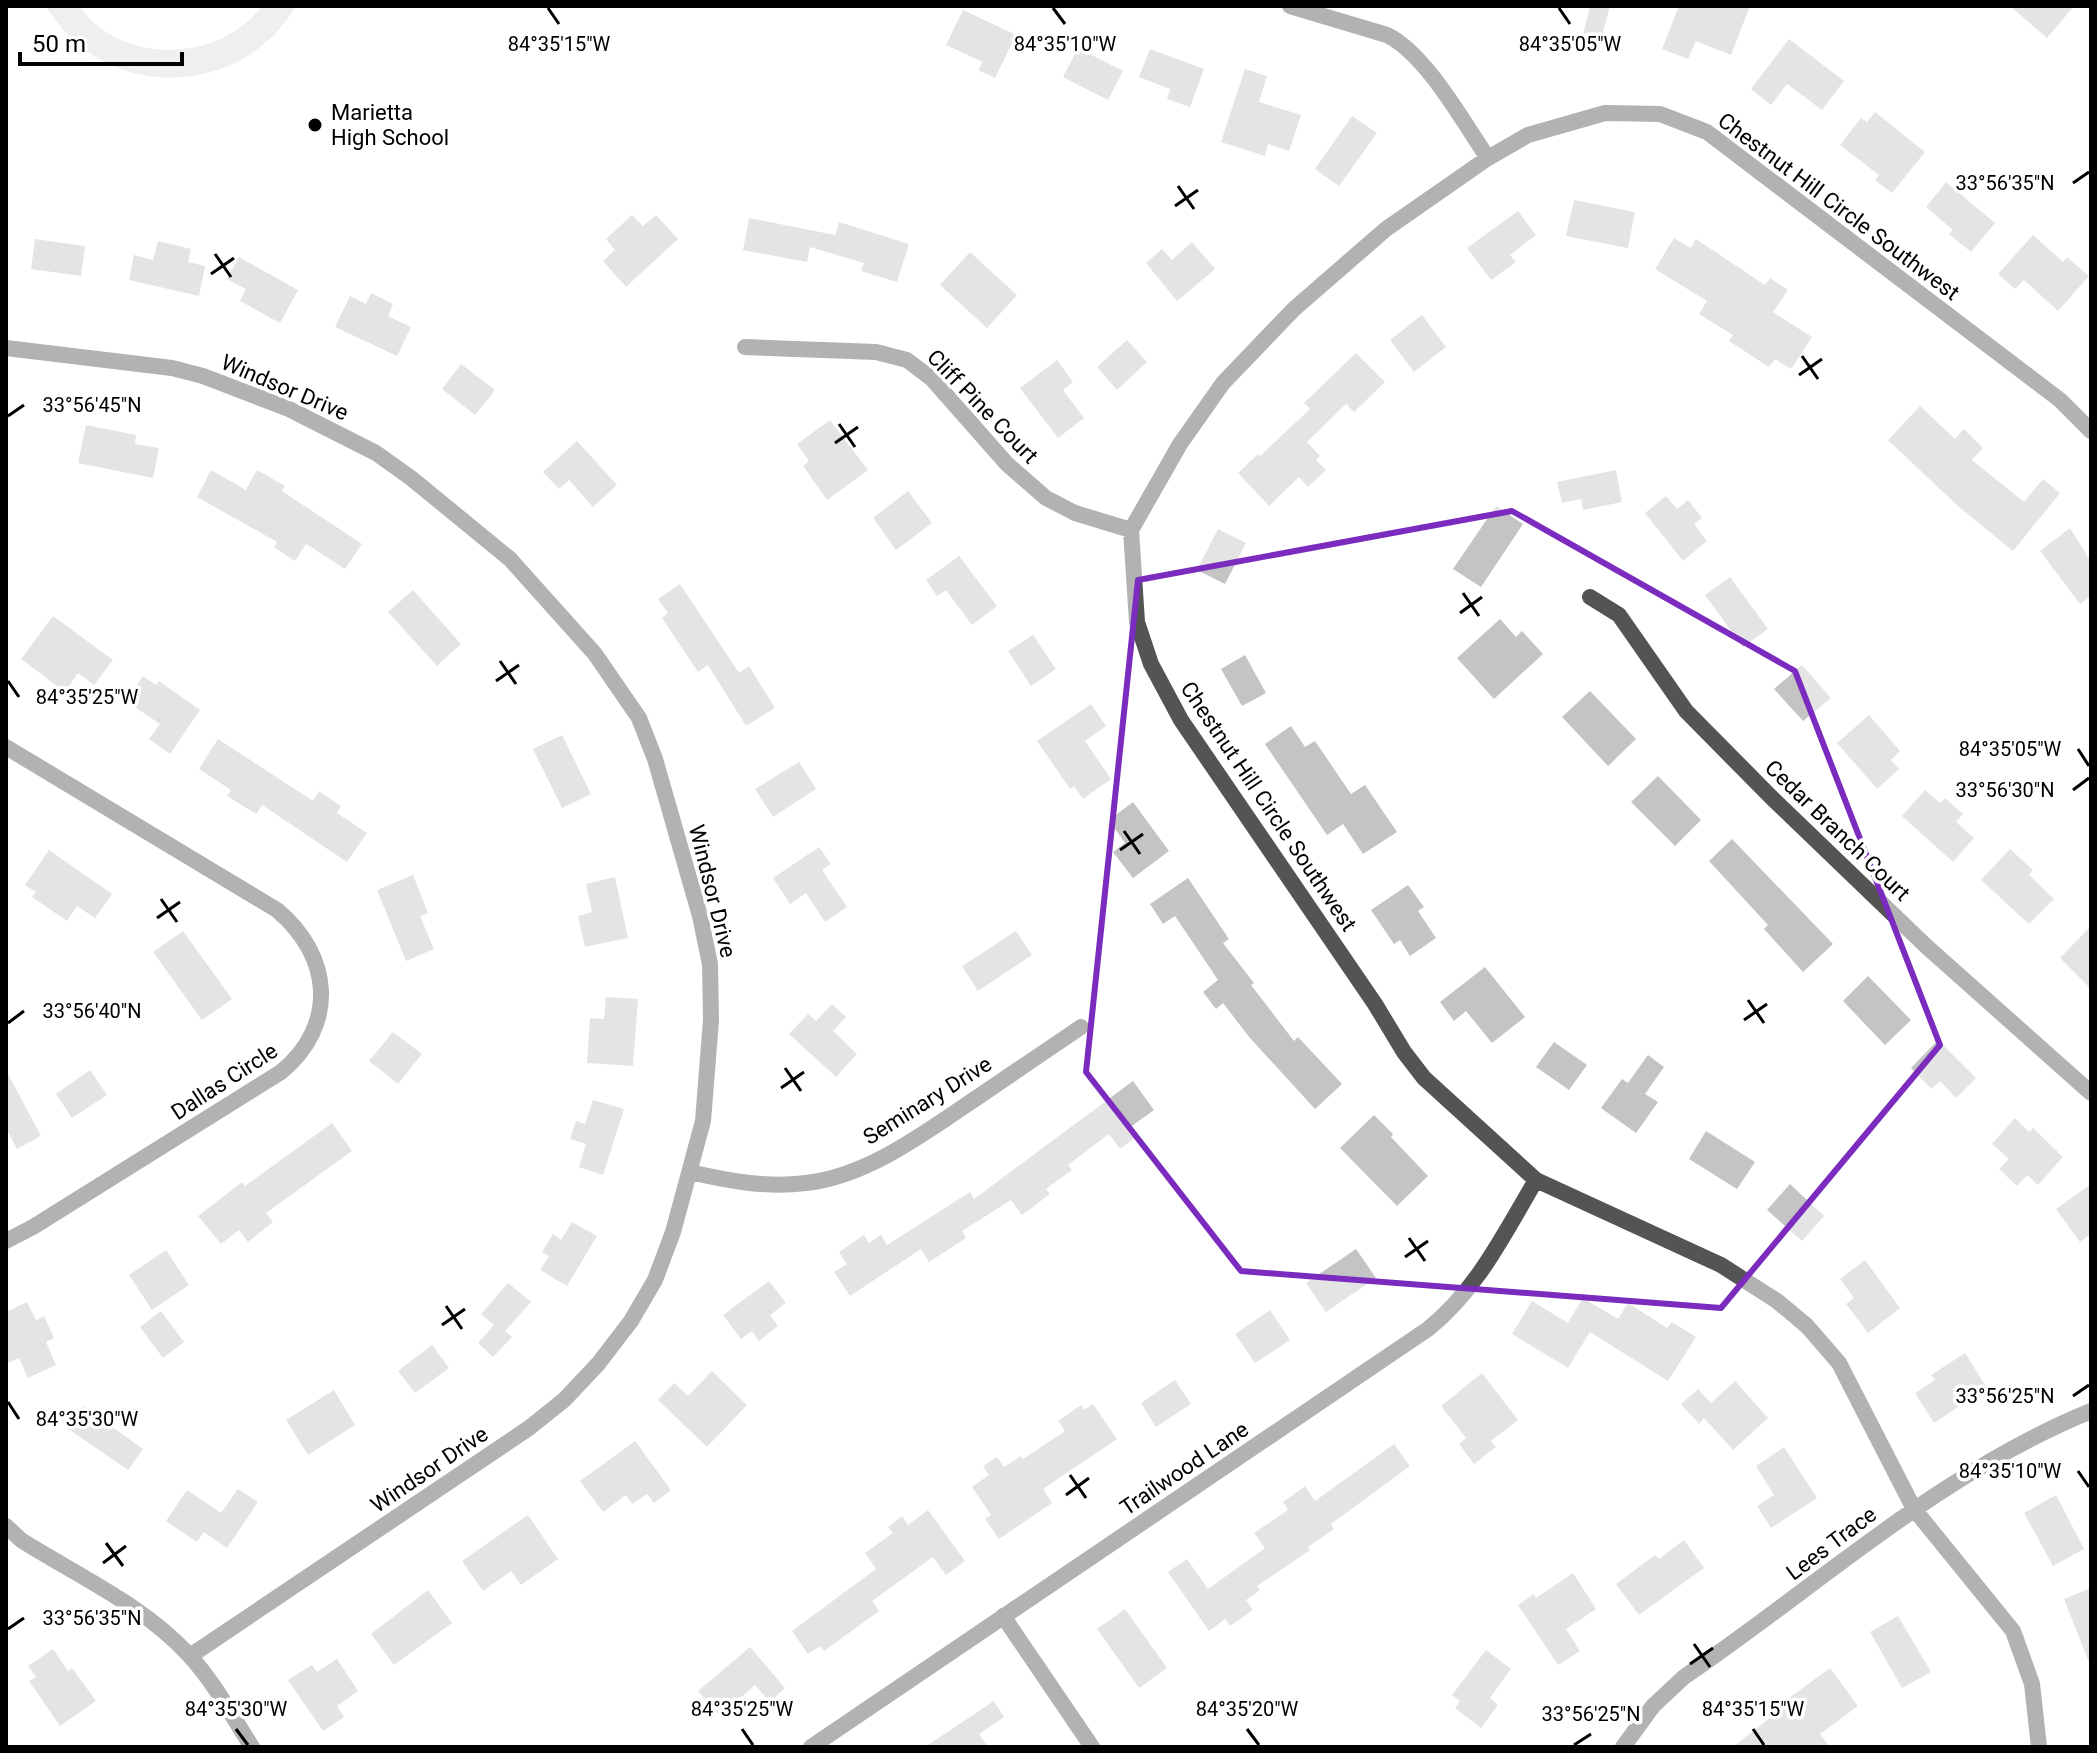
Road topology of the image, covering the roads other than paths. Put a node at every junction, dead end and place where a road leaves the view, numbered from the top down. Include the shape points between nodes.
1 (1290, 6) edge
2 (1488, 158) junction
3 (745, 347) dead end
4 (6, 348) edge
5 (2091, 431) edge
6 (1131, 530) junction
7 (1590, 597) dead end
8 (6, 747) edge
9 (1081, 1027) dead end
10 (2091, 1093) edge
11 (690, 1172) junction
12 (1536, 1180) junction
13 (6, 1241) edge
14 (2091, 1411) edge
15 (1914, 1509) junction
16 (6, 1526) edge
17 (1003, 1616) junction
18 (190, 1656) junction
19 (252, 1747) edge
20 (811, 1747) edge
21 (1092, 1747) edge
22 (1623, 1747) edge
23 (2039, 1747) edge

1 - 2 street via 1401,42
2 - 5 street, Chestnut Hill Circle Southwest via 1528,135 1605,113 1660,114 1707,132 2060,400
2 - 6 street, Chestnut Hill Circle Southwest via 1386,229 1294,309 1223,383
3 - 6 street, Cliff Pine Court via 876,352 907,360 932,379 1007,464 1046,498
4 - 11 street, Windsor Drive via 172,368 249,393 336,431 411,478 510,559 595,654 639,718 655,759 710,964 703,1121
6 - 12 street, Chestnut Hill Circle Southwest via 1137,622 1151,664 1181,720 1424,1078
7 - 10 street, Cedar Branch Court via 1619,615 1686,711 1771,797 1926,946
8 - 13 street, Dallas Circle via 277,910 312,950 321,999 308,1043 281,1072
9 - 11 street, Seminary Drive via 931,1129 849,1172 778,1185
11 - 18 street, Windsor Drive via 655,1280 631,1321 564,1400
12 - 15 street, Chestnut Hill Circle Southwest via 1721,1265 1807,1326 1839,1363
12 - 17 street, Trailwood Lane via 1491,1257 1446,1315
14 - 15 street, Lees Trace via 2020,1443
15 - 22 street, Lees Trace via 1684,1677 1653,1706
15 - 23 street, Chestnut Hill Circle Southwest via 2013,1631 2032,1684
16 - 18 street via 137,1610
17 - 20 street, Trailwood Lane
17 - 21 street
18 - 19 street

